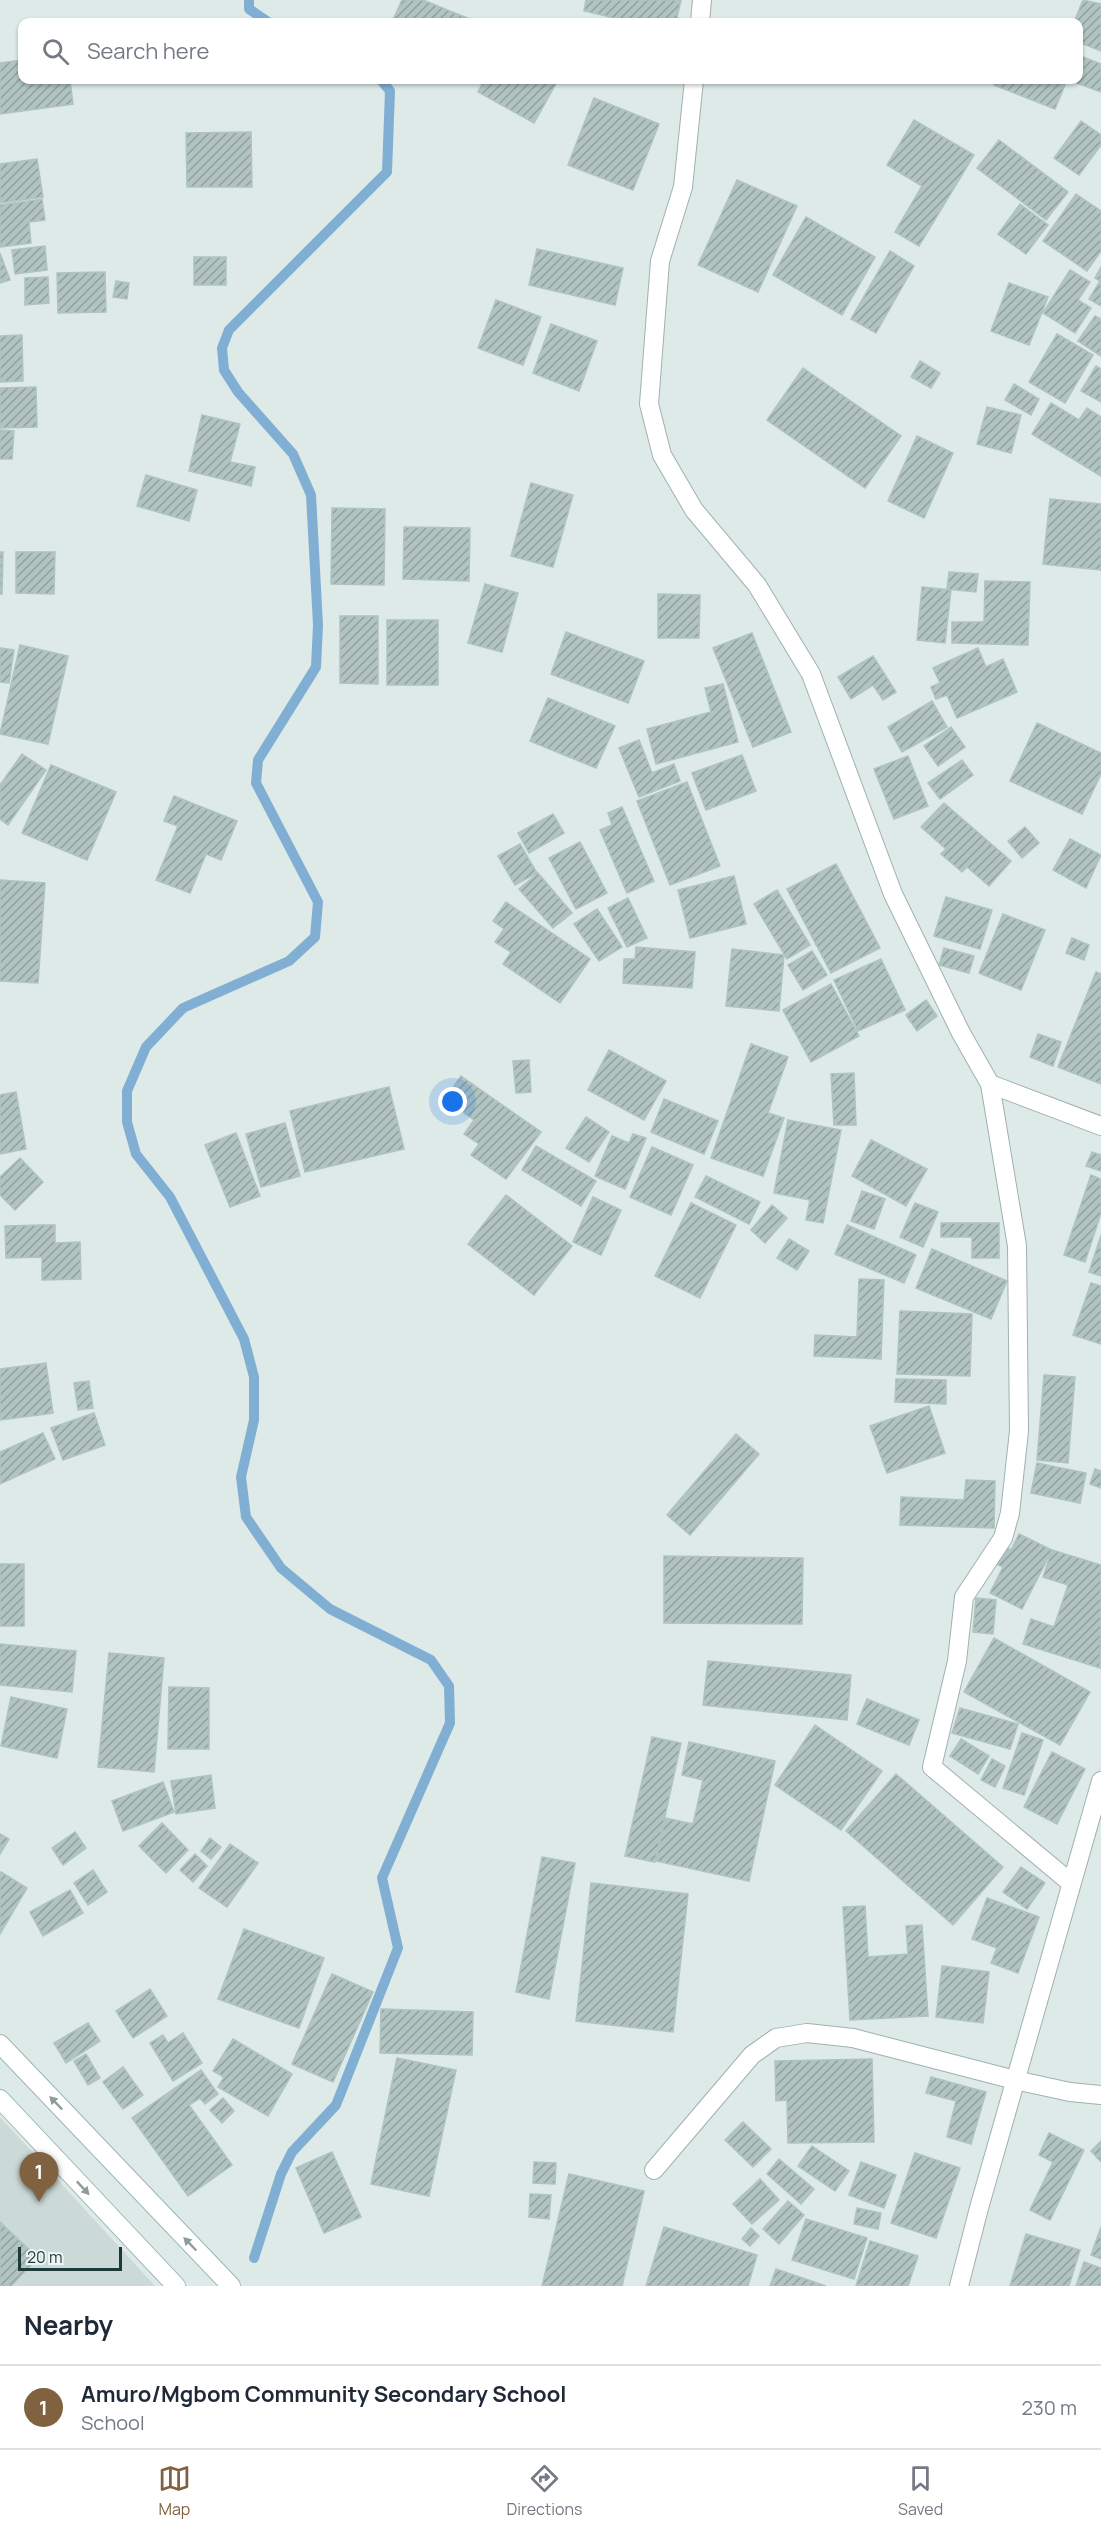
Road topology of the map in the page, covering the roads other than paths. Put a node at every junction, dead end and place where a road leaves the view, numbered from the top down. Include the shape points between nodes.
1 (702, 0) edge
2 (700, 18) edge
3 (694, 84) edge
4 (990, 1084) junction
5 (1101, 1126) edge
6 (1101, 1781) edge
7 (1071, 1883) junction
8 (0, 2044) edge
9 (1015, 2080) junction
10 (1101, 2095) edge
11 (0, 2099) edge
12 (654, 2170) dead end
13 (176, 2286) edge
14 (231, 2286) edge
15 (959, 2286) edge

1 - 2 street
3 - 4 street via 683,187 660,261 649,404 662,455 694,510 757,585 811,674 893,894
4 - 5 street
4 - 7 street via 1017,1246 1019,1431 1010,1514 1003,1538 964,1596 957,1661 932,1767
6 - 7 street
7 - 9 street
14 -> 8 street
9 - 10 street
9 - 12 street via 853,2038 807,2033 776,2038 752,2055
9 - 15 street
11 -> 13 street

